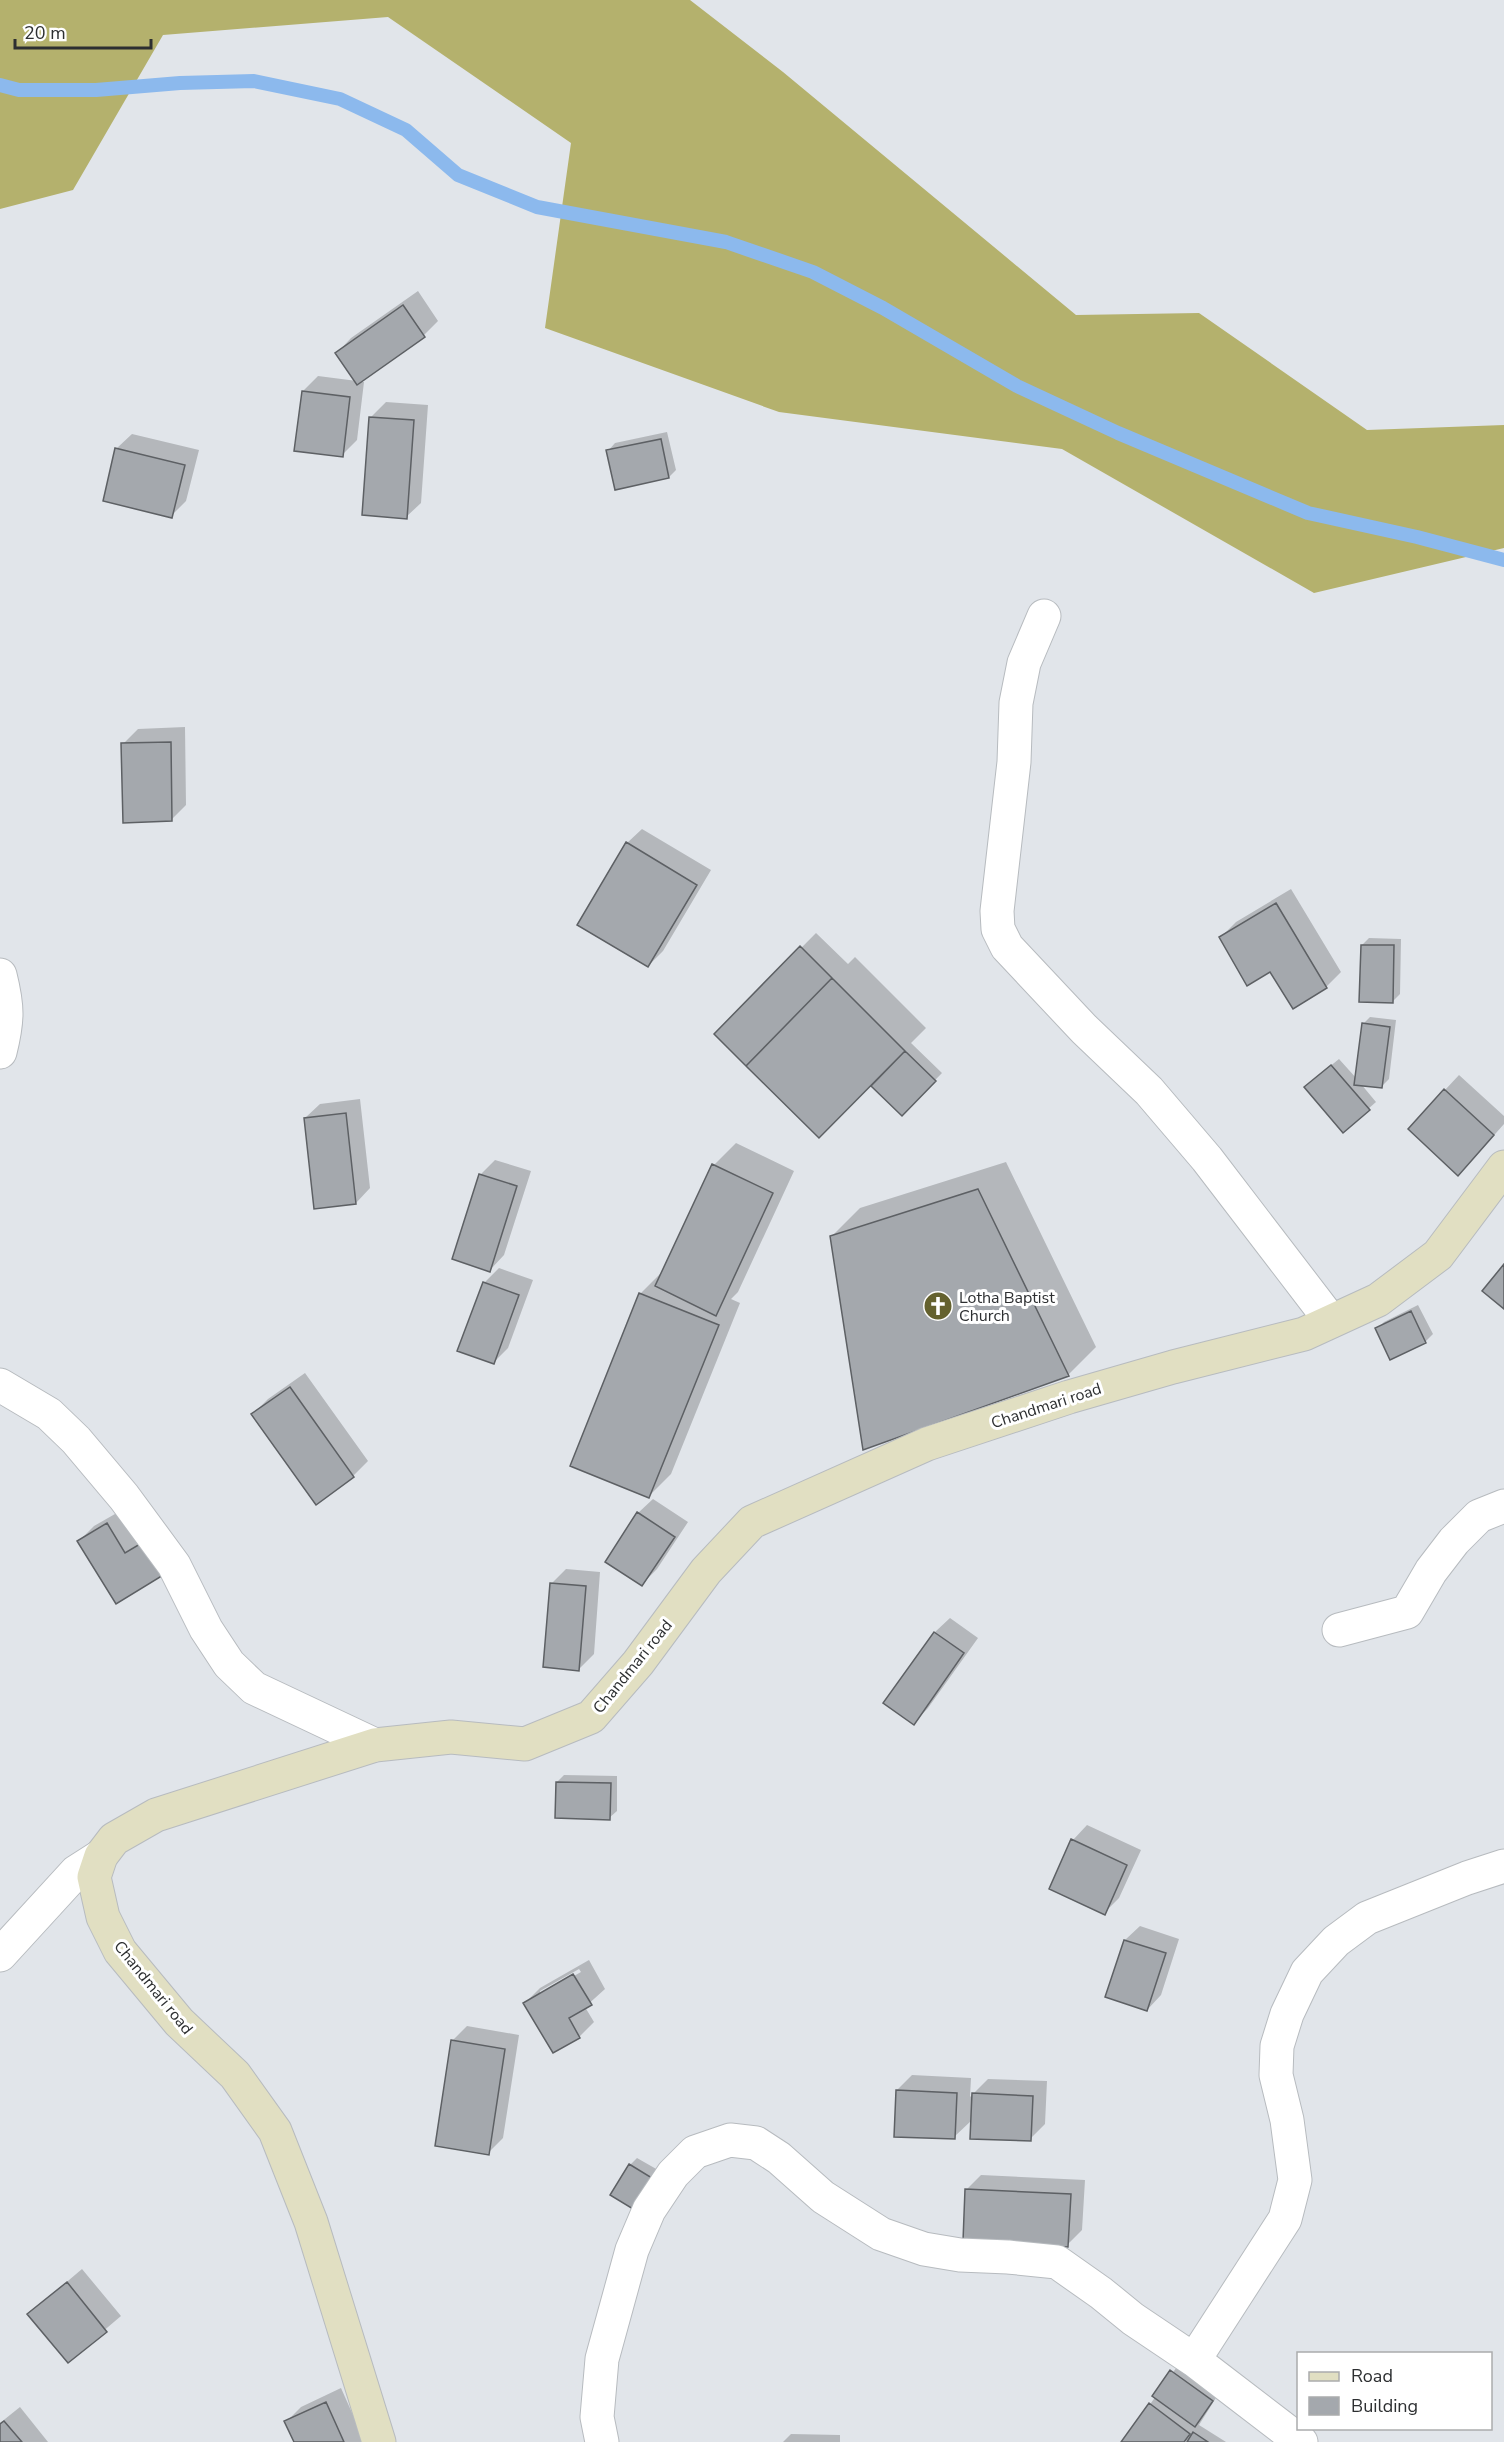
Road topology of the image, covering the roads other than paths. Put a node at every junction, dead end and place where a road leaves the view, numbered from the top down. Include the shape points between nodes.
1 (1044, 616) dead end
2 (0, 975) edge
3 (0, 1052) edge
4 (1504, 1167) edge
5 (1331, 1321) junction
6 (0, 1385) edge
7 (1504, 1506) edge
8 (1340, 1630) dead end
9 (375, 1745) junction
10 (101, 1856) junction
11 (1504, 1866) edge
12 (0, 1955) edge
13 (1194, 2360) junction
14 (379, 2442) edge
15 (602, 2442) edge
16 (1301, 2442) edge

1 - 5 street via 1024,663 1016,703 998,929 1007,947 1149,1091 1207,1159
2 - 3 street via 7,1003 7,1025
4 - 5 main road, Chandmari road via 1438,1255 1378,1300
5 - 9 main road, Chandmari road via 1304,1334 1100,1388 927,1444 752,1522 706,1571 638,1663 591,1717 525,1744 451,1737
6 - 9 street via 49,1414 124,1497 174,1565 206,1629 237,1672 254,1688
7 - 8 street via 1479,1516 1454,1541 1407,1612
9 - 10 main road, Chandmari road via 156,1815 114,1839
10 - 12 street via 76,1872
10 - 14 main road, Chandmari road via 94,1877 103,1917 120,1951 178,2022 234,2075 275,2131 311,2222
11 - 13 street via 1367,1918 1336,1941 1307,1972 1277,2046 1276,2075 1295,2180 1285,2219
13 - 15 street via 1057,2262 924,2249 881,2234 824,2197 756,2143 730,2140 695,2152 673,2174 649,2210 632,2250 602,2359 597,2417
13 - 16 street

